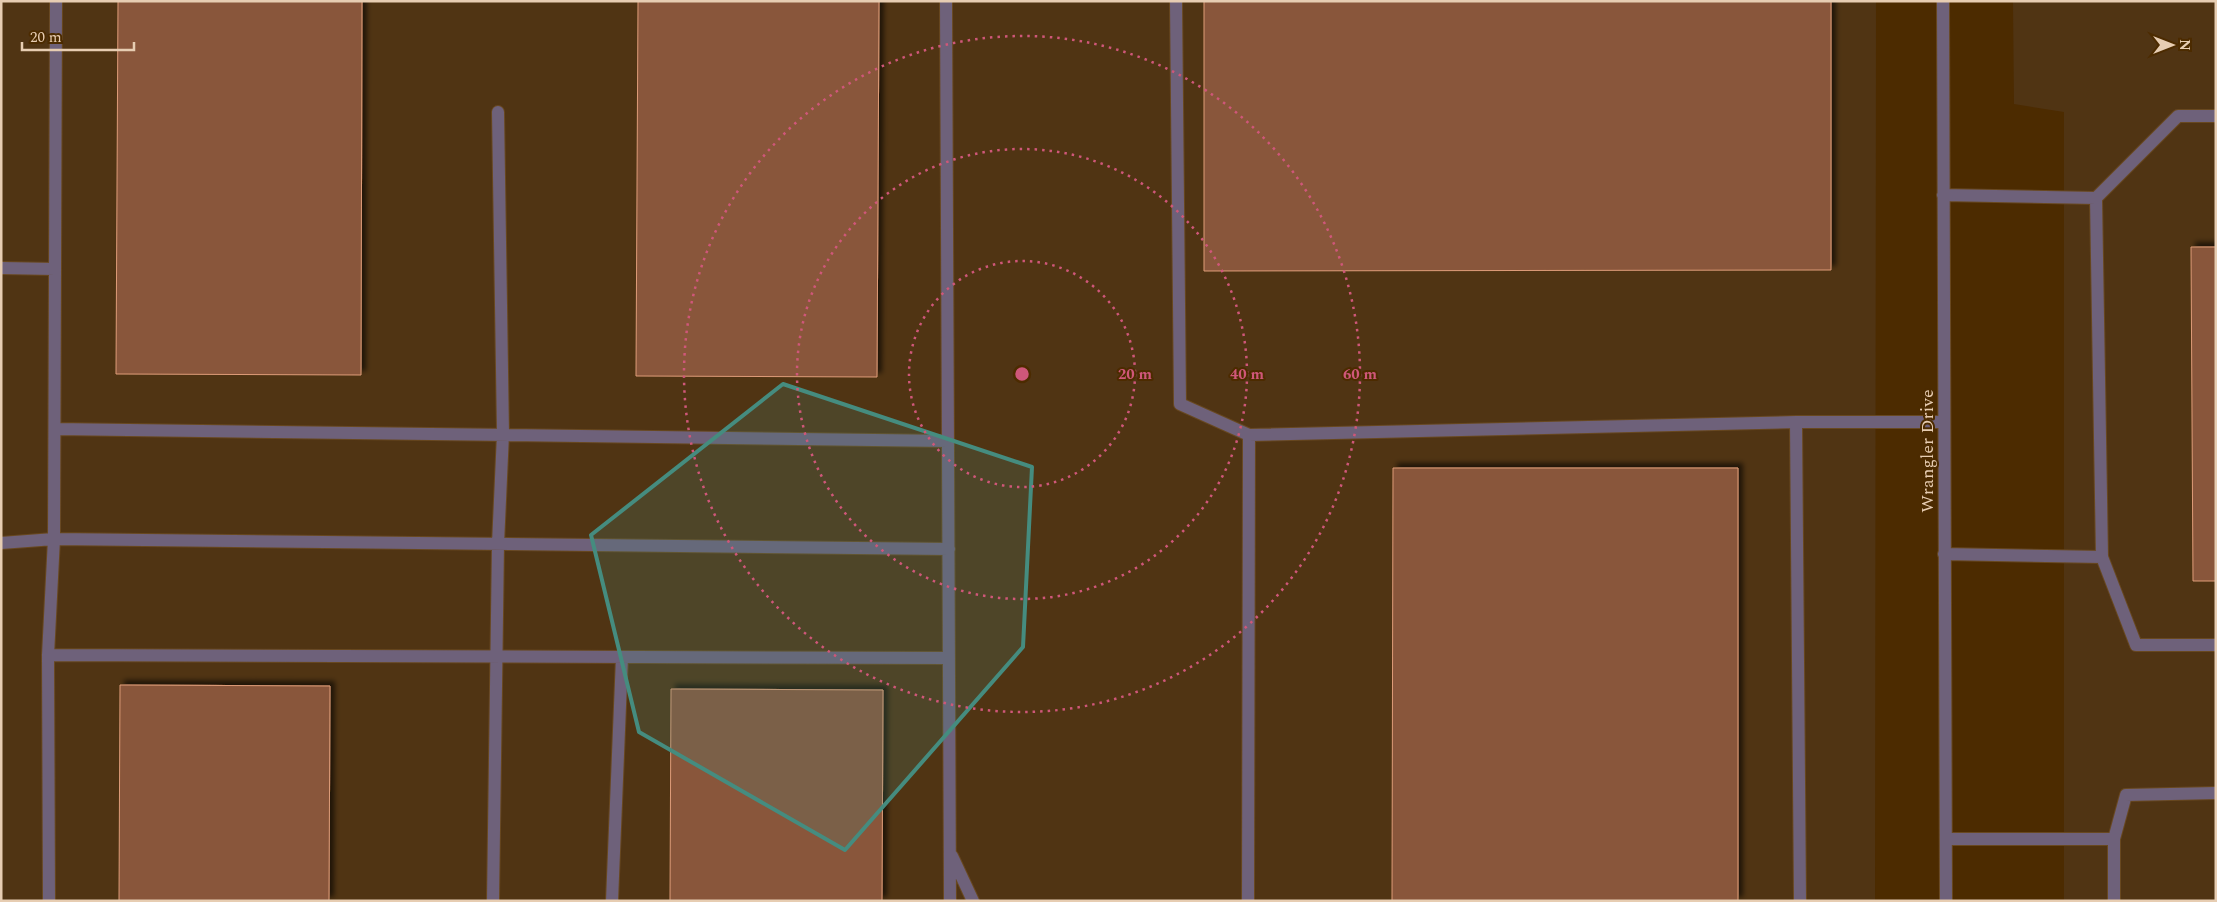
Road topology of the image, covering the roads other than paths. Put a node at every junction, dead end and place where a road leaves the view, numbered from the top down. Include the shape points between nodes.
1 (56, 1) edge
2 (946, 1) edge
3 (1176, 1) edge
4 (1943, 1) edge
5 (498, 112) dead end
6 (2216, 116) edge
7 (1943, 195) junction
8 (2096, 198) junction
9 (1, 268) edge
10 (55, 269) junction
11 (1796, 422) junction
12 (1944, 422) junction
13 (54, 428) junction
14 (503, 434) junction
15 (1249, 435) junction
16 (948, 441) junction
17 (54, 539) junction
18 (1, 543) edge
19 (498, 544) junction
20 (949, 549) junction
21 (1944, 554) junction
22 (2102, 557) junction
23 (2216, 645) edge
24 (48, 655) junction
25 (497, 657) junction
26 (622, 657) junction
27 (949, 658) junction
28 (2216, 793) edge
29 (1946, 839) junction
30 (2114, 839) junction
31 (950, 851) junction
32 (49, 901) edge
33 (493, 901) edge
34 (612, 901) edge
35 (950, 901) edge
36 (974, 901) edge
37 (1248, 901) edge
38 (1800, 901) edge
39 (1946, 901) edge
40 (2114, 901) edge

1 - 10 street
2 - 16 street
3 - 15 street via 1180,404
4 - 7 street, Wrangler Drive
5 - 14 street
6 - 8 street via 2178,116
7 - 8 street
7 - 12 street, Wrangler Drive
8 - 22 street
9 - 10 street
10 - 13 street
11 - 12 street
11 - 15 street
11 - 38 street
12 - 21 street, Wrangler Drive
13 - 14 street
13 - 17 street
14 - 16 street
14 - 19 street
15 - 37 street
16 - 20 street
17 - 18 street
17 - 19 street
17 - 24 street
19 - 20 street
19 - 25 street
20 - 27 street
21 - 22 street
21 - 29 street, Wrangler Drive
22 - 23 street via 2136,645
24 - 25 street
24 - 32 street
25 - 26 street
25 - 33 street
26 - 27 street
26 - 34 street
27 - 31 street
28 - 30 street via 2126,795
29 - 30 street
29 - 39 street, Wrangler Drive
30 - 40 street
31 - 35 street
31 - 36 street

